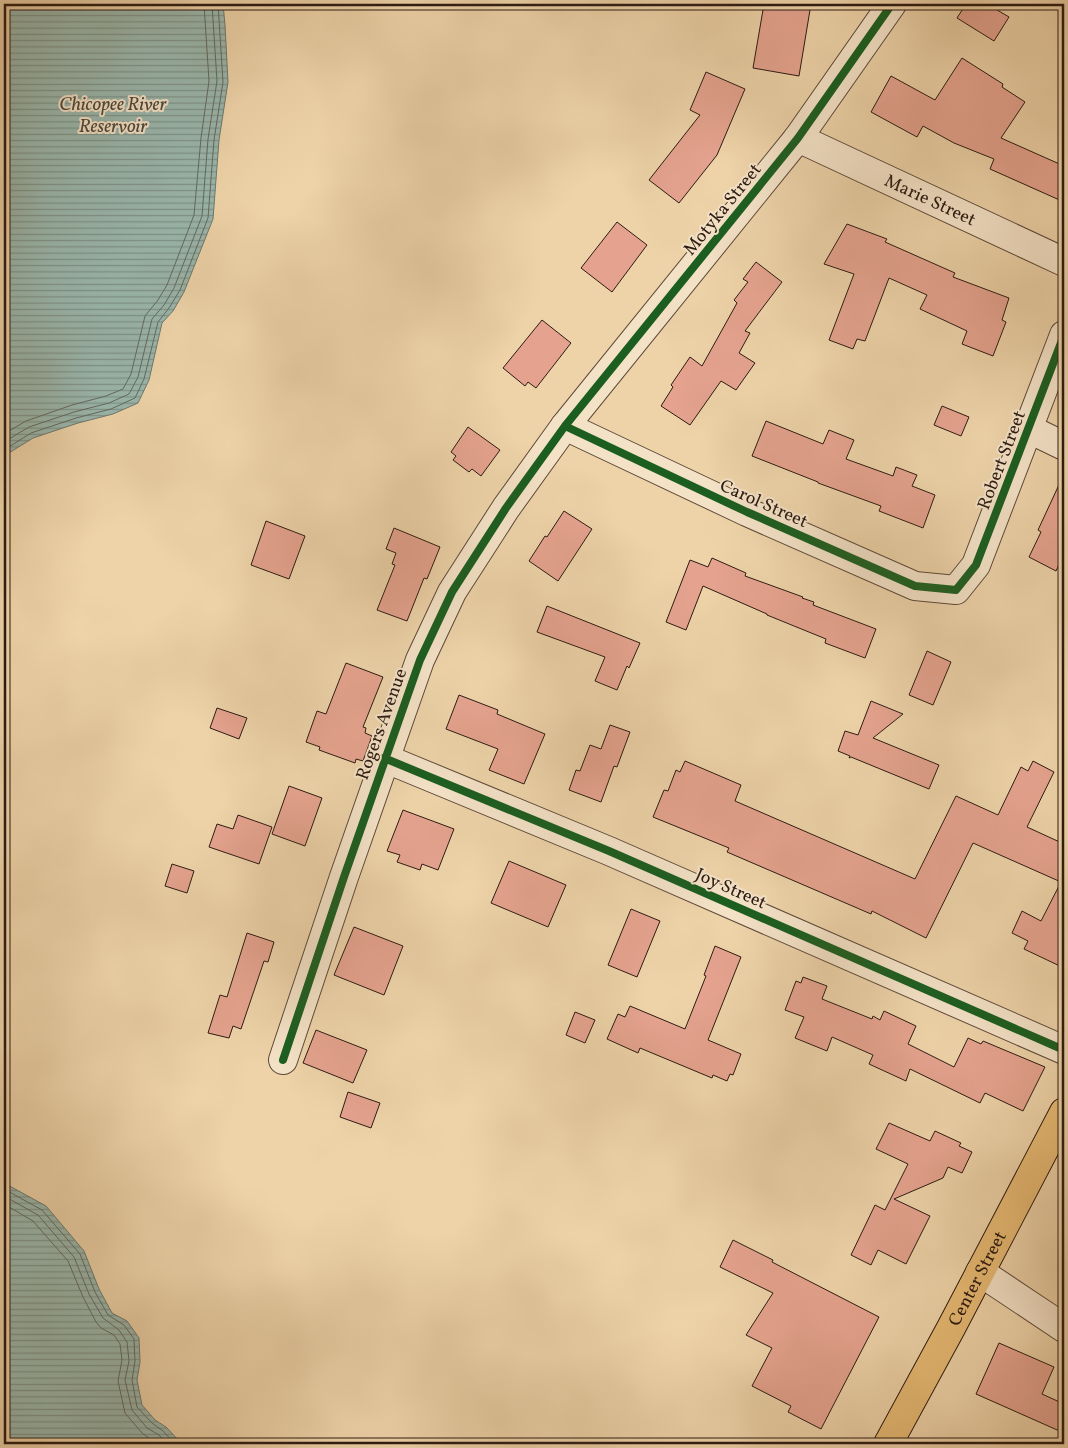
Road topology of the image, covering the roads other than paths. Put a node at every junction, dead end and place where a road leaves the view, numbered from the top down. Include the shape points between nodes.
1 (892, 4) edge
2 (798, 138) junction
3 (1064, 262) edge
4 (1064, 335) edge
5 (565, 426) junction
6 (1029, 428) junction
7 (1064, 446) edge
8 (956, 590) joint
9 (384, 758) junction
10 (1064, 1050) edge
11 (283, 1060) dead end
12 (1064, 1112) edge
13 (980, 1272) junction
14 (1064, 1328) edge
15 (888, 1444) edge

1 - 2 street, Motyka Street
2 - 3 street, Marie Street
2 - 5 street, Motyka Street
4 - 6 street, Robert Street
5 - 8 street, Carol Street via 747,512 915,586
5 - 9 street, Rogers Avenue via 506,508 452,592 420,660
6 - 7 street
6 - 8 street, Robert Street via 976,565
9 - 10 street, Joy Street via 609,851
9 - 11 street, Rogers Avenue
12 - 13 main road, Center Street
13 - 14 street
13 - 15 main road, Center Street

